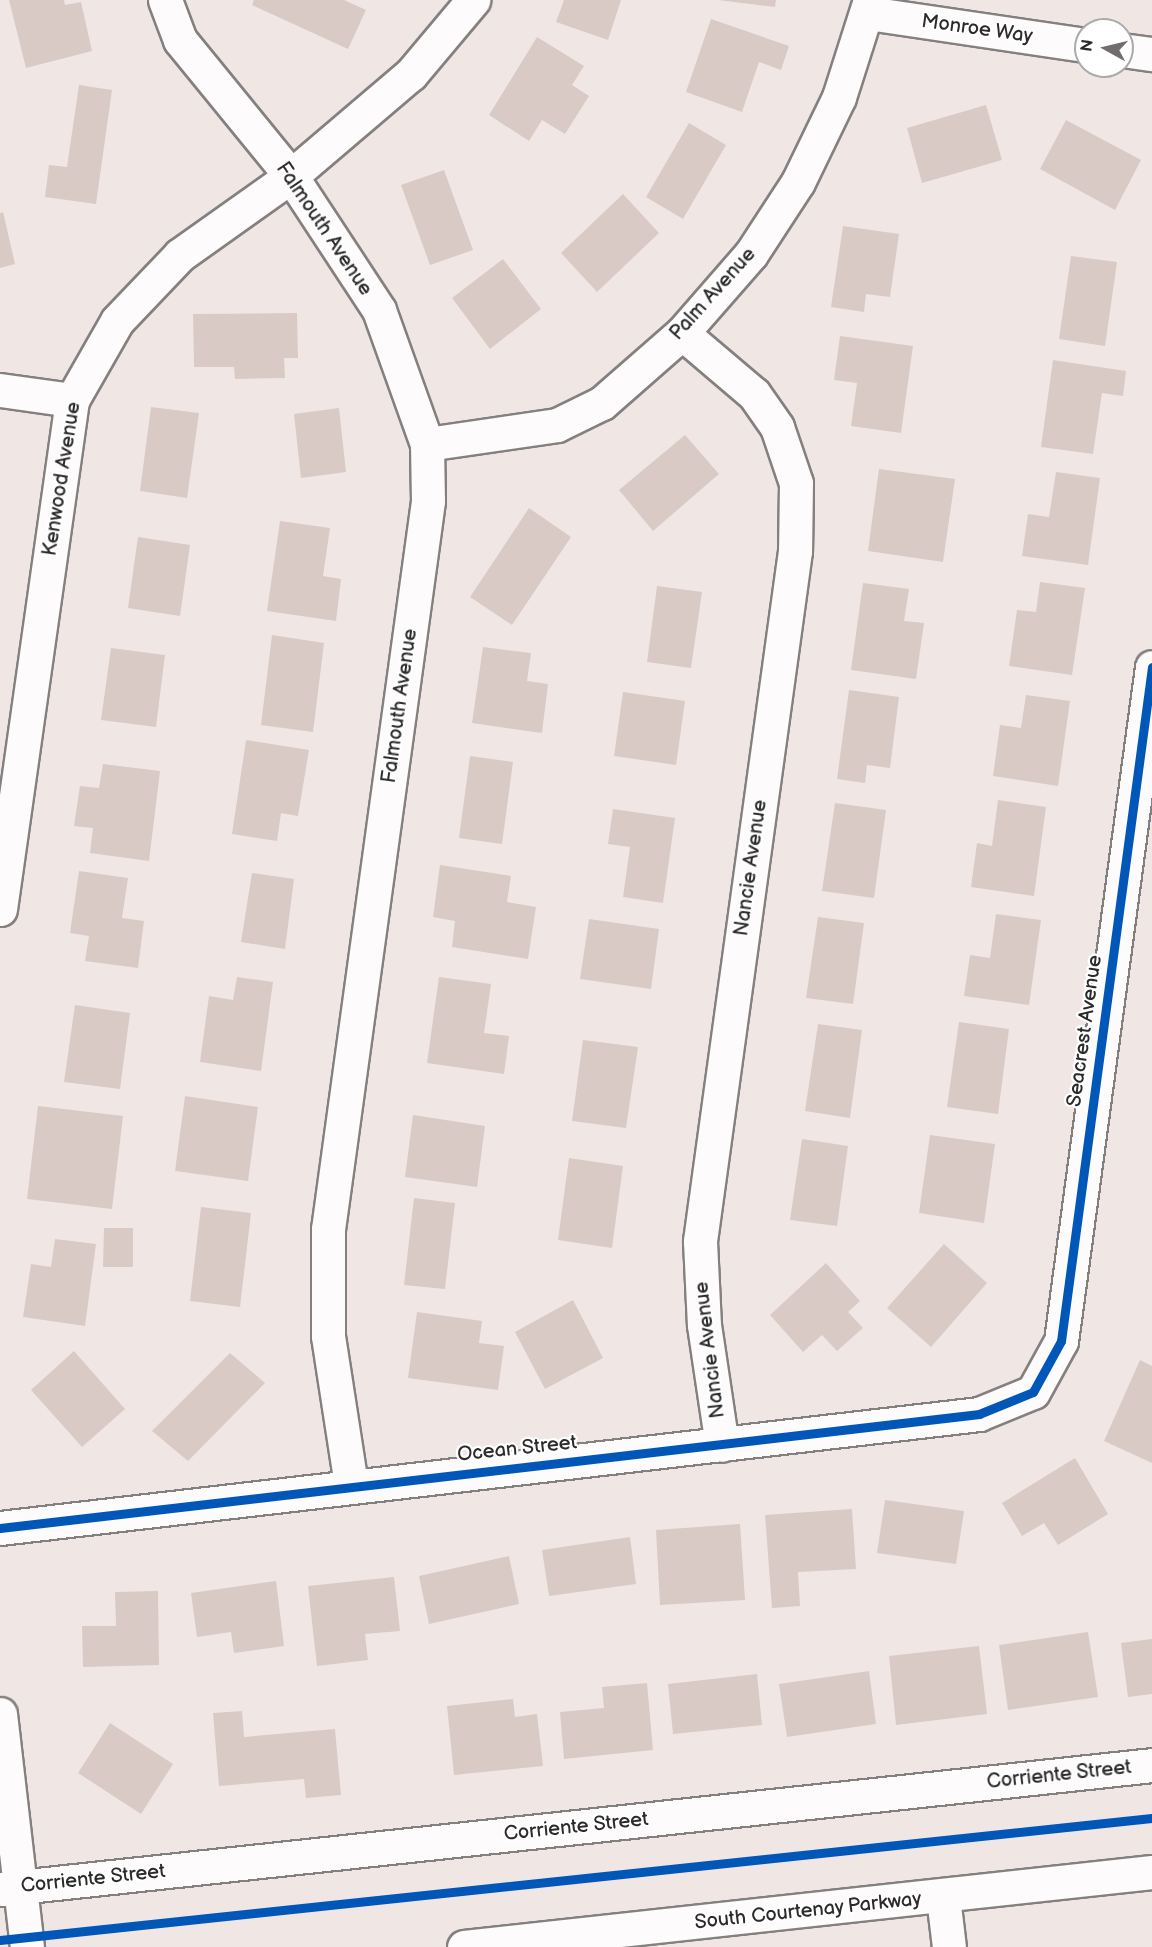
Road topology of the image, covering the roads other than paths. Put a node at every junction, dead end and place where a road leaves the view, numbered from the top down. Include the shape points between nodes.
1 (165, 0) edge
2 (473, 0) edge
3 (869, 7) edge
4 (1074, 43) edge
5 (1134, 52) edge
6 (1152, 54) edge
7 (291, 176) junction
8 (682, 333) junction
9 (0, 390) edge
10 (72, 400) junction
11 (427, 444) junction
12 (1152, 667) edge
13 (0, 909) edge
14 (1033, 1392) joint
15 (722, 1445) junction
16 (351, 1484) junction
17 (0, 1528) edge
18 (0, 1714) edge
19 (1152, 1765) edge
20 (1152, 1872) edge
21 (9, 1888) edge
22 (943, 1897) junction
23 (27, 1947) edge
24 (464, 1947) edge
25 (949, 1947) edge

1 - 7 street, Falmouth Avenue via 180,40
2 - 7 street, Kenwood Avenue via 411,74
3 - 4 street, Monroe Way
3 - 8 street, Palm Avenue via 839,97 798,182 751,254
5 - 6 street
7 - 10 street, Kenwood Avenue via 180,255 117,321
7 - 11 street, Falmouth Avenue via 379,310
8 - 11 street, Palm Avenue via 602,403 557,425
8 - 15 street, Nancie Avenue via 753,394 777,427 796,483 795,551 700,1241 704,1326
9 - 10 street
10 - 13 street, Kenwood Avenue
11 - 16 street, Falmouth Avenue via 428,501 328,1229 328,1336
12 - 14 street, Seacrest Avenue via 1061,1341
14 - 15 street, Ocean Street via 979,1414
15 - 16 street, Ocean Street
16 - 17 street, Ocean Street
18 - 21 street
19 - 21 street, Corriente Street
20 - 22 street, South Courtenay Parkway
21 - 23 street
22 - 24 street, South Courtenay Parkway
22 - 25 street

